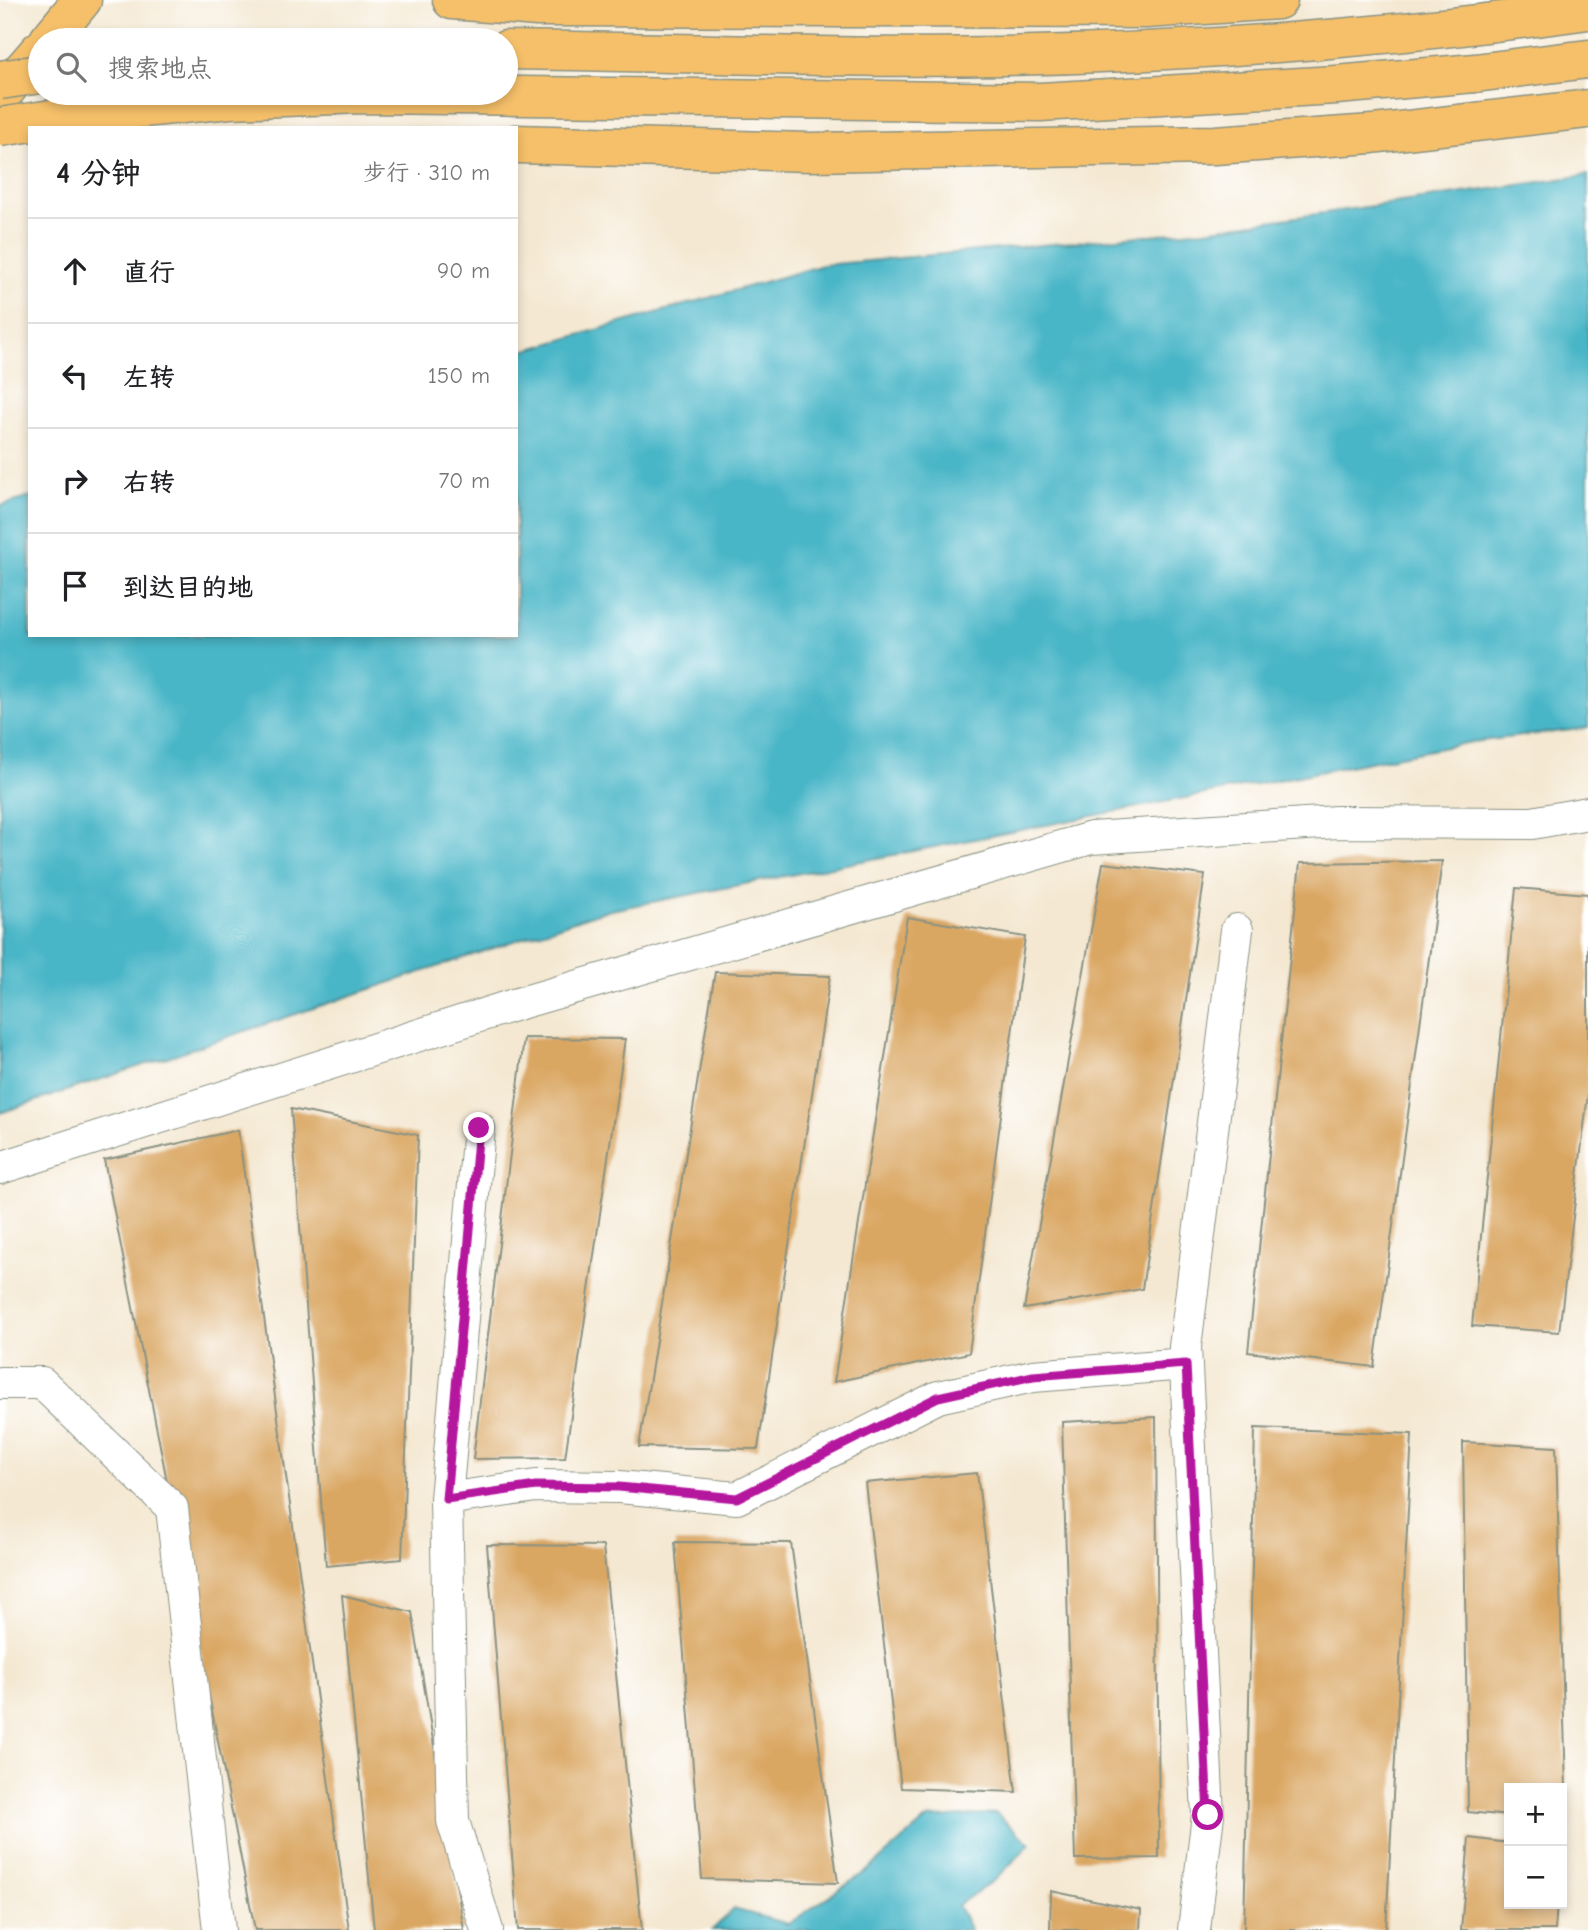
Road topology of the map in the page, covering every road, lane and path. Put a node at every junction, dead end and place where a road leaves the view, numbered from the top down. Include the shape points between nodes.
1 (82, 0) edge
2 (452, 0) edge
3 (1278, 0) edge
4 (1588, 10) edge
5 (59, 28) edge
6 (518, 50) edge
7 (1588, 60) edge
8 (28, 64) edge
9 (28, 76) edge
10 (0, 80) edge
11 (0, 96) edge
12 (518, 96) edge
13 (173, 105) edge
14 (1588, 109) edge
15 (0, 110) edge
16 (117, 126) edge
17 (0, 127) edge
18 (518, 144) edge
19 (1588, 813) edge
20 (1237, 930) dead end
21 (479, 1128) dead end
22 (0, 1168) edge
23 (1186, 1364) junction
24 (0, 1383) edge
25 (446, 1499) junction
26 (219, 1930) edge
27 (487, 1930) edge
28 (1194, 1930) edge

1 - 5 highway
2 - 3 highway via 537,6 1146,9
4 - 6 highway via 1473,26 1001,56
7 - 12 highway, bridge via 1336,85 1040,102
8 - 11 highway
9 - 10 highway, bridge
13 - 17 highway, bridge
14 - 18 highway via 1372,134 1215,145 811,152
15 - 16 highway
19 - 22 street via 1532,823 1337,822 1091,838 517,1004
20 - 23 street
21 - 25 street
23 - 25 street via 1033,1376 938,1397 737,1498 619,1487 536,1486
23 - 28 street via 1208,1815
24 - 26 street via 42,1382 173,1508
25 - 27 street via 453,1821

